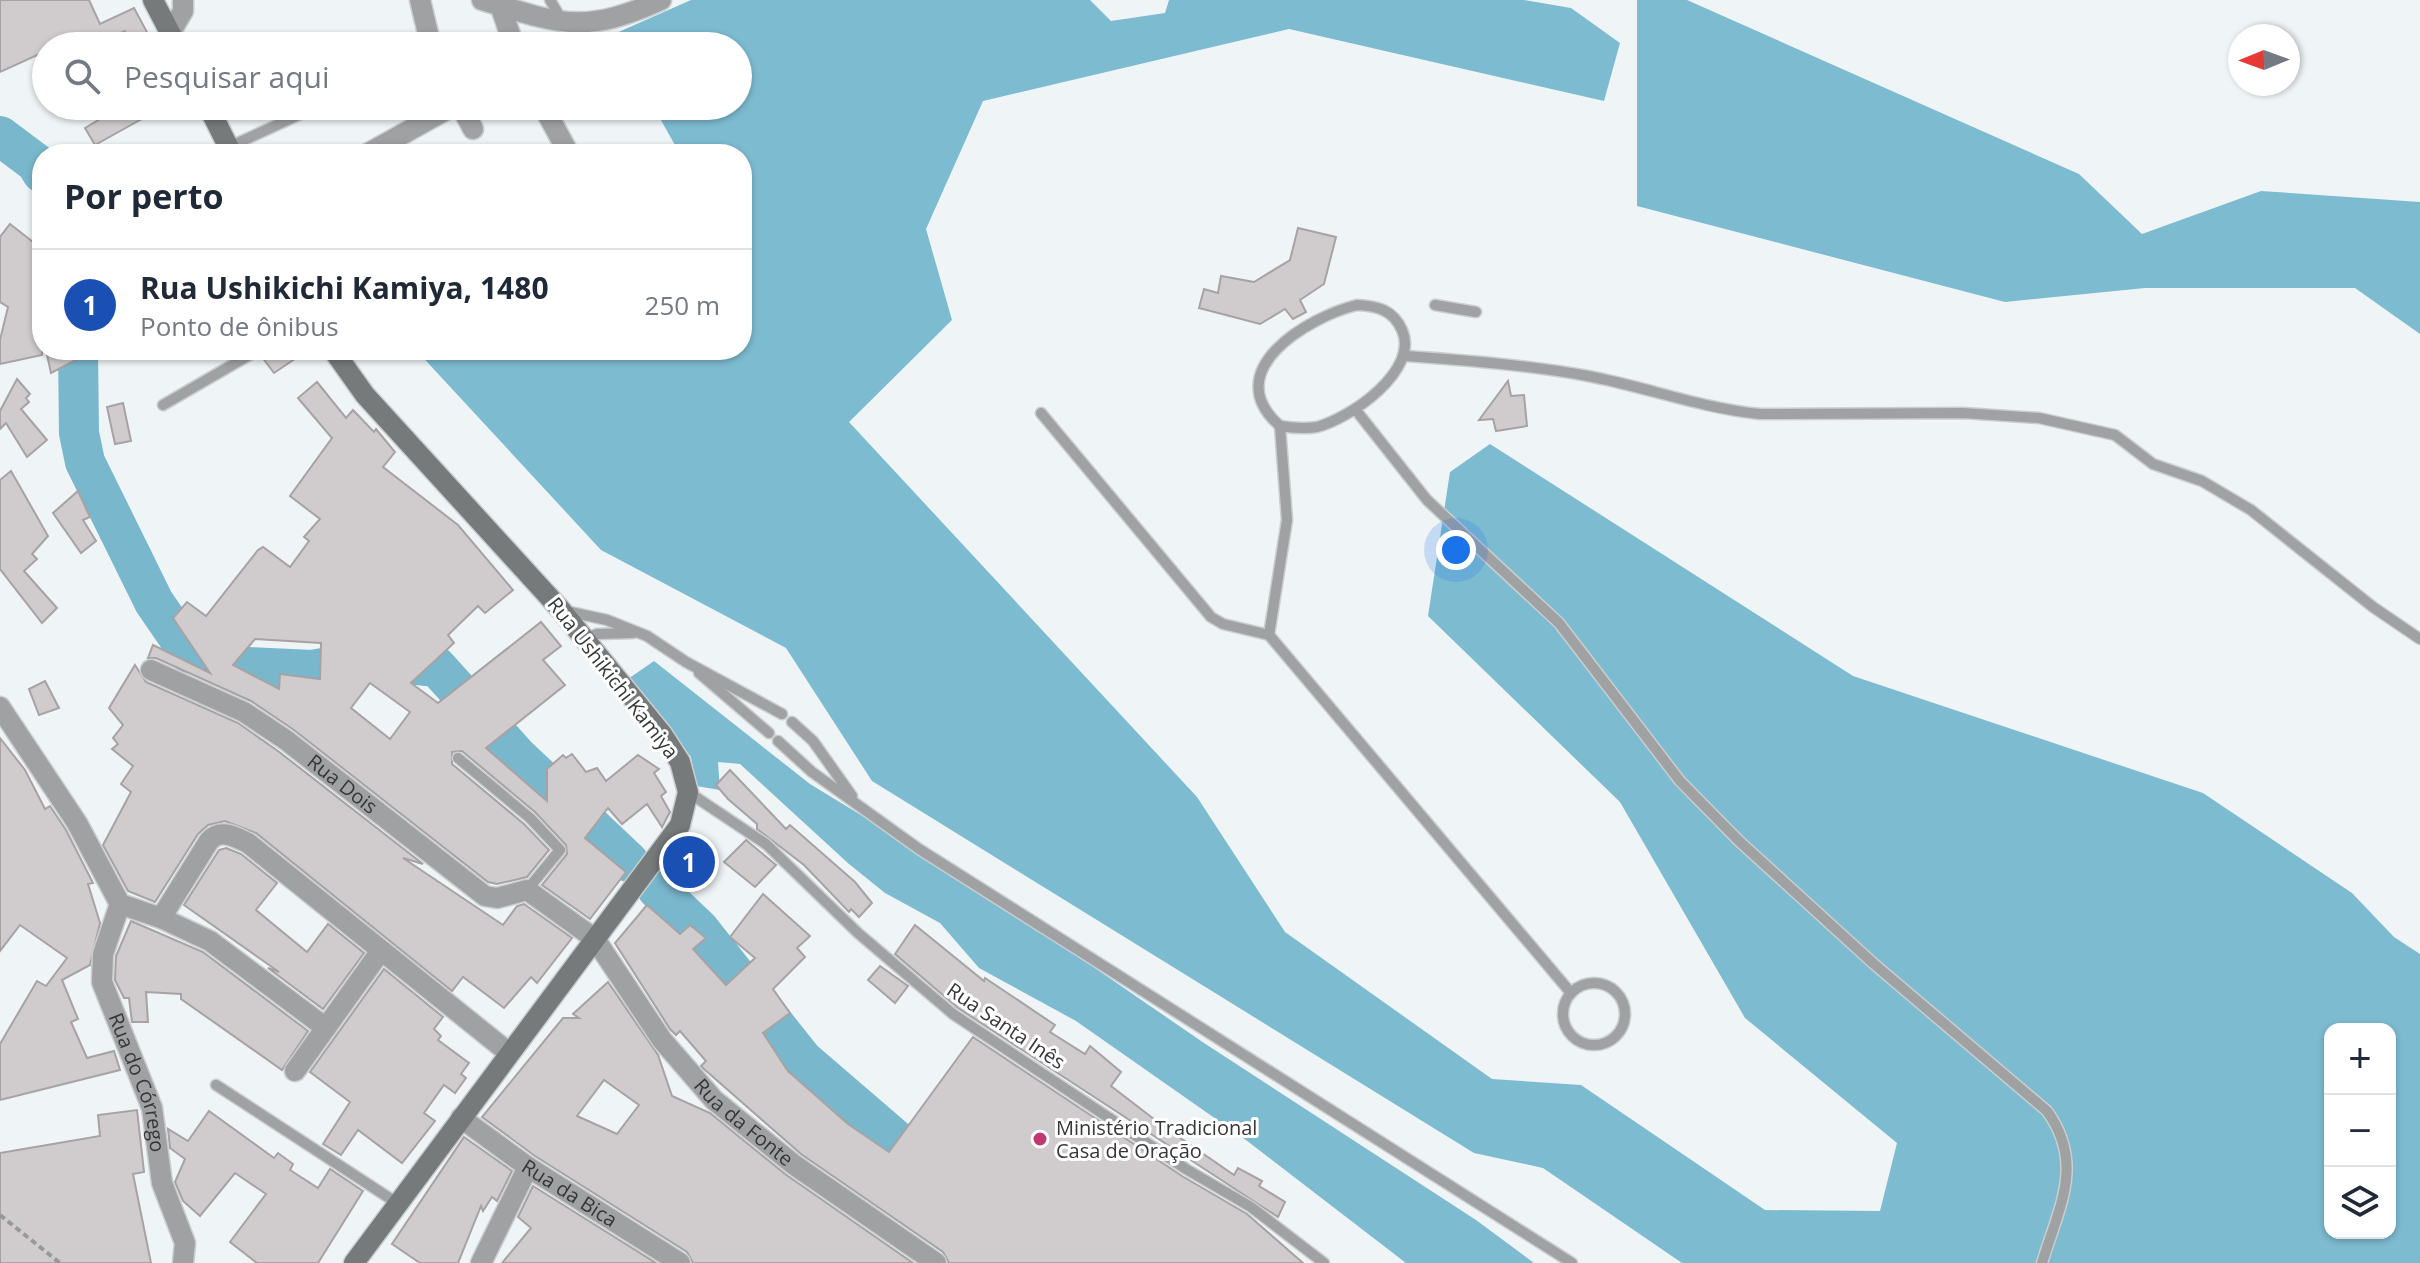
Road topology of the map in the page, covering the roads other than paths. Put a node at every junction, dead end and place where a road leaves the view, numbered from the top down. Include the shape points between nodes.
1 (153, 0) edge
2 (183, 0) edge
3 (420, 0) edge
4 (550, 0) edge
5 (661, 0) edge
6 (491, 3) edge
7 (563, 22) junction
8 (170, 32) edge
9 (176, 32) edge
10 (428, 32) edge
11 (507, 32) edge
12 (215, 120) edge
13 (290, 120) edge
14 (428, 120) edge
15 (468, 120) edge
16 (551, 120) edge
17 (473, 129) dead end
18 (227, 144) edge
19 (242, 144) edge
20 (385, 144) edge
21 (564, 144) edge
22 (1435, 305) dead end
23 (1476, 312) dead end
24 (1406, 356) junction
25 (241, 360) edge
26 (340, 360) edge
27 (163, 405) dead end
28 (1355, 409) junction
29 (1041, 413) dead end
30 (1280, 426) junction
31 (561, 610) junction
32 (1269, 635) junction
33 (647, 636) junction
34 (584, 639) junction
35 (2420, 639) edge
36 (686, 662) junction
37 (151, 670) dead end
38 (0, 707) edge
39 (782, 714) dead end
40 (792, 722) dead end
41 (769, 733) dead end
42 (778, 741) dead end
43 (458, 758) dead end
44 (688, 792) junction
45 (855, 801) junction
46 (527, 890) junction
47 (120, 904) junction
48 (161, 918) junction
49 (595, 939) junction
50 (380, 952) junction
51 (1571, 993) junction
52 (326, 1028) junction
53 (509, 1053) junction
54 (295, 1071) dead end
55 (216, 1085) dead end
56 (461, 1118) junction
57 (528, 1167) junction
58 (397, 1203) junction
59 (183, 1263) edge
60 (354, 1263) edge
61 (481, 1263) edge
62 (680, 1263) edge
63 (936, 1263) edge
64 (1324, 1263) edge
65 (1572, 1263) edge
66 (2042, 1263) edge

1 - 8 main road
2 - 9 street
3 - 10 street
4 - 7 lane
5 - 7 street via 606,22
6 - 7 street
6 - 11 street
12 - 18 main road
13 - 19 lane
14 - 20 street
15 - 17 street
16 - 21 street
22 - 23 lane
24 - 28 lane via 1395,374
24 - 30 lane via 1406,338 1397,318 1378,306 1334,311 1308,325 1265,362 1258,384 1261,404
24 - 35 lane via 1589,376 1729,411 1963,413 2084,426 2115,435 2153,464 2202,481 2251,510
25 - 27 lane
26 - 31 main road, Rua Ushikichi Kamiya via 365,395
28 - 30 lane via 1318,426
28 - 66 lane via 1427,500 1559,623 1680,781 1739,841 1807,906 2047,1111 2068,1154 2067,1179
29 - 32 lane via 1211,617
30 - 32 lane via 1287,520
31 - 33 lane
31 - 34 main road, Rua Ushikichi Kamiya
32 - 51 lane
33 - 34 lane via 610,633
33 - 36 lane
34 - 44 main road, Rua Ushikichi Kamiya via 662,734 680,762
36 - 39 lane
36 - 41 lane
37 - 46 street, Rua Dois via 244,712 286,740 485,896
38 - 47 street via 77,823
40 - 45 lane via 813,741
42 - 45 lane
43 - 46 lane via 560,850
44 - 49 main road via 680,825
44 - 64 lane, Rua Santa Inês via 766,844 953,1014 1251,1207
45 - 65 lane via 951,869
46 - 49 street
47 - 48 street
47 - 59 street, Rua do Córrego via 103,954 102,982 152,1108 162,1183 185,1243
48 - 50 street via 209,841 231,835 248,843
48 - 52 street via 210,941
49 - 53 main road
49 - 63 street, Rua da Fonte via 662,1040 714,1100 793,1164
50 - 52 street
50 - 53 street
51 - 51 lane via 1564,1022 1574,1038 1593,1046 1619,1033 1623,1003 1610,987 1590,984
52 - 54 street
53 - 56 main road
55 - 58 lane
56 - 57 street, Rua da Bica
56 - 58 main road
57 - 61 street
57 - 62 street, Rua da Bica
58 - 60 main road

